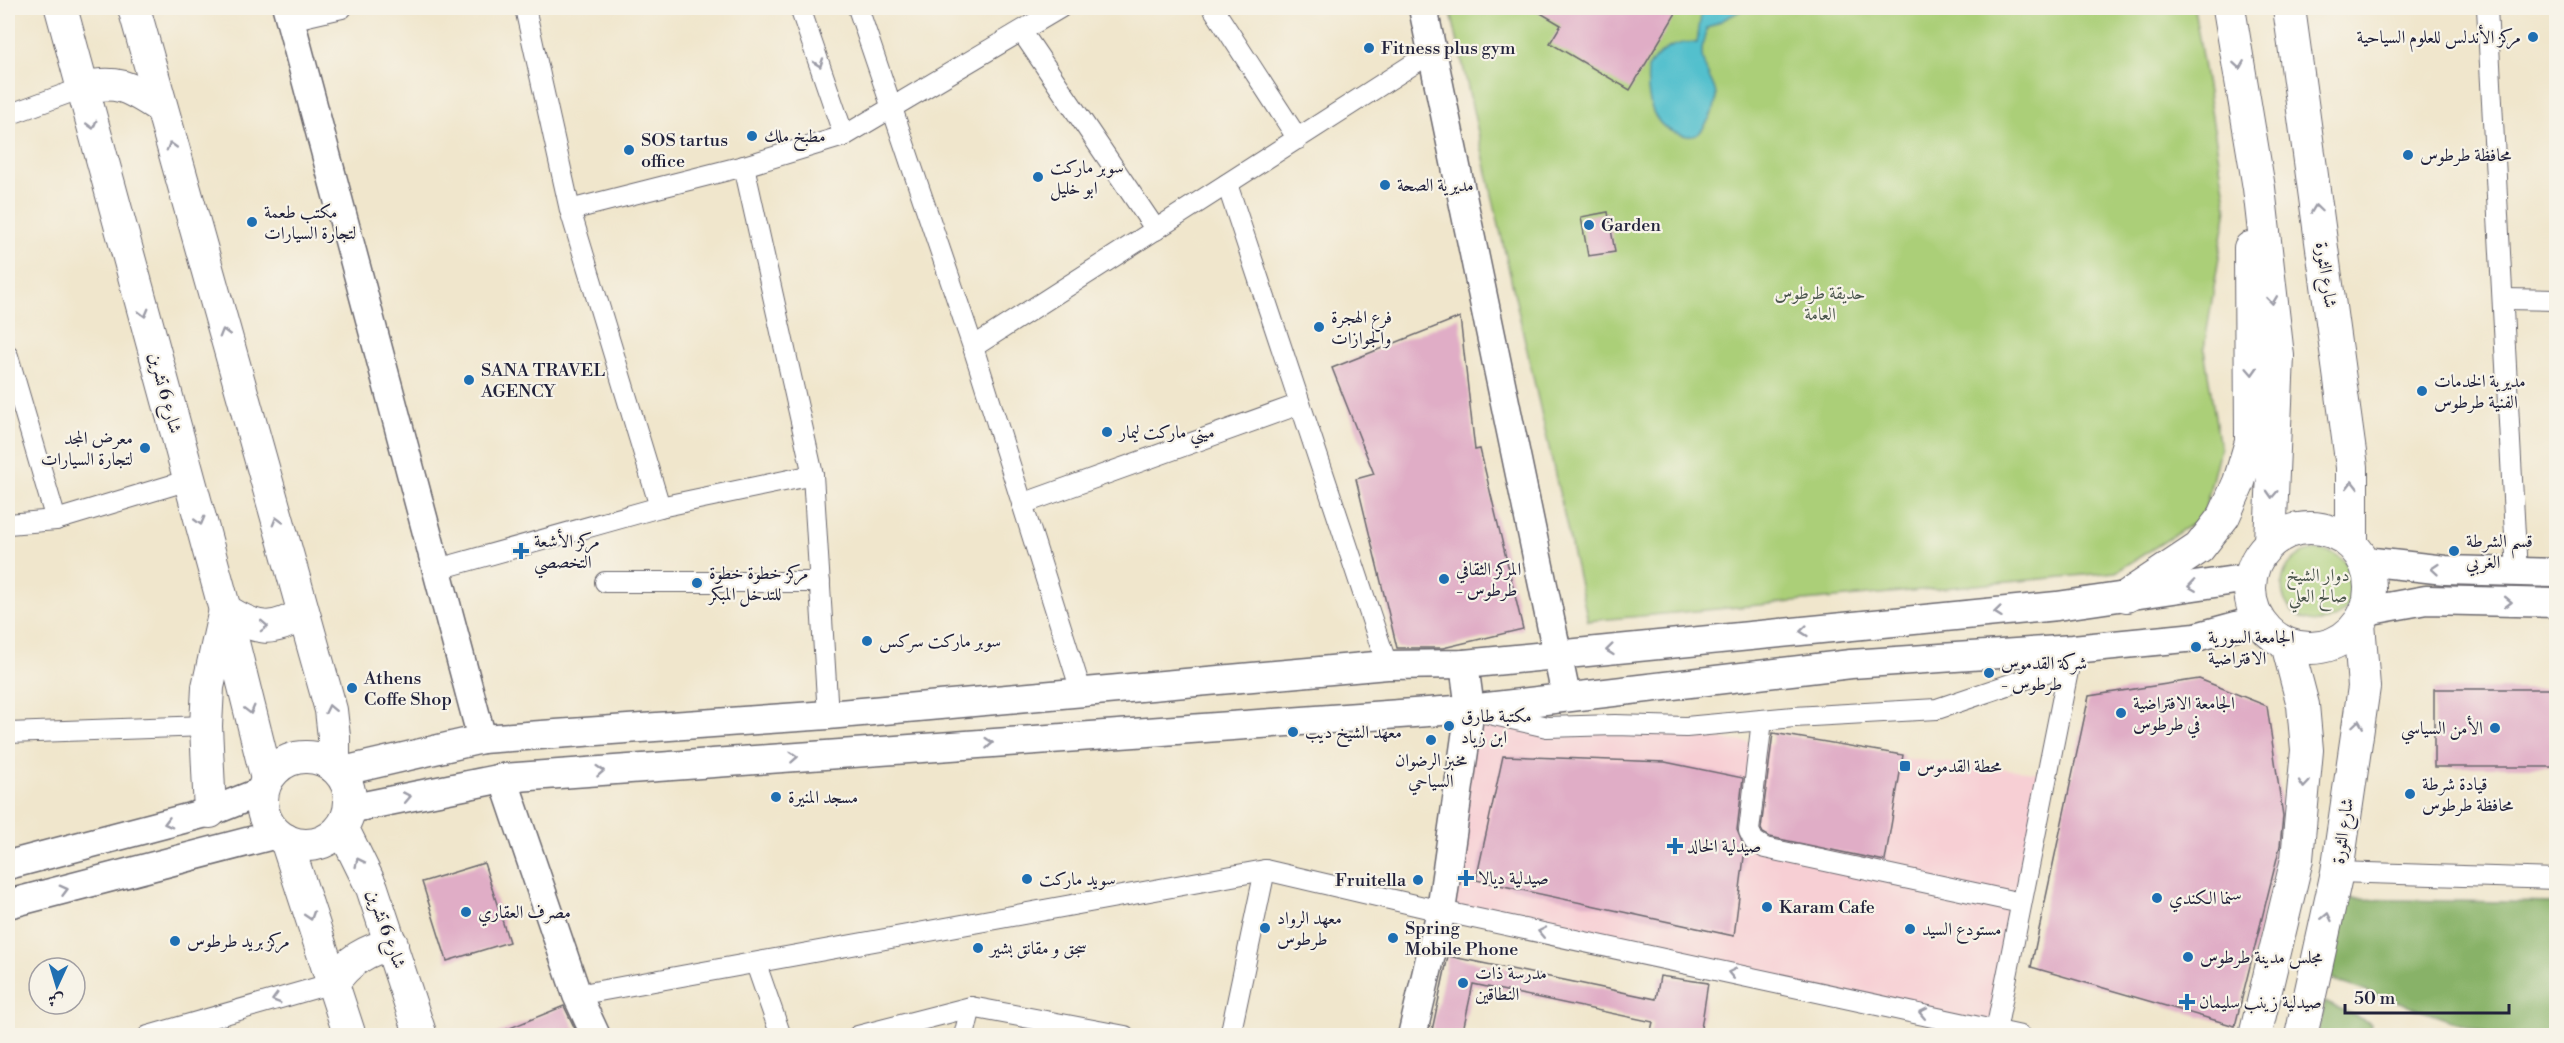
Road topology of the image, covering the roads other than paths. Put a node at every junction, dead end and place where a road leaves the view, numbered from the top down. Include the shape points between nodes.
1 (61, 8) edge
2 (134, 8) edge
3 (342, 8) edge
4 (525, 8) edge
5 (800, 8) edge
6 (858, 8) edge
7 (1058, 8) edge
8 (1213, 8) edge
9 (1423, 8) edge
10 (2229, 8) edge
11 (2289, 8) edge
12 (2487, 8) edge
13 (289, 14) edge
14 (1022, 32) junction
15 (1432, 52) junction
16 (82, 88) junction
17 (160, 107) junction
18 (891, 107) junction
19 (8, 116) edge
20 (844, 136) junction
21 (1298, 139) junction
22 (744, 166) junction
23 (1227, 184) junction
24 (2259, 188) junction
25 (570, 210) junction
26 (1155, 230) junction
27 (2503, 299) junction
28 (2556, 300) edge
29 (973, 347) junction
30 (8, 356) edge
31 (14, 403) edge
32 (1300, 404) junction
33 (813, 475) junction
34 (189, 480) junction
35 (1022, 504) junction
36 (660, 507) junction
37 (56, 520) junction
38 (8, 524) edge
39 (2270, 542) junction
40 (2358, 552) junction
41 (435, 570) junction
42 (2517, 573) junction
43 (2556, 573) edge
44 (2249, 578) junction
45 (605, 582) dead end
46 (820, 582) junction
47 (2127, 596) junction
48 (2556, 603) edge
49 (225, 610) junction
50 (303, 613) junction
51 (2363, 617) junction
52 (2258, 620) junction
53 (2287, 644) junction
54 (1559, 655) junction
55 (2071, 657) junction
56 (1464, 664) junction
57 (1387, 665) junction
58 (1081, 691) junction
59 (1566, 696) junction
60 (1470, 709) junction
61 (828, 715) junction
62 (1762, 720) junction
63 (206, 726) junction
64 (8, 733) edge
65 (482, 739) junction
66 (336, 769) junction
67 (503, 778) junction
68 (265, 785) junction
69 (210, 812) junction
70 (345, 818) junction
71 (281, 837) junction
72 (8, 865) edge
73 (1265, 870) junction
74 (2337, 872) junction
75 (2556, 879) edge
76 (2021, 903) junction
77 (8, 904) edge
78 (1441, 911) junction
79 (392, 944) junction
80 (756, 964) junction
81 (333, 983) junction
82 (577, 996) junction
83 (971, 1007) junction
84 (1996, 1032) edge
85 (151, 1035) edge
86 (350, 1035) edge
87 (422, 1035) edge
88 (596, 1035) edge
89 (781, 1035) edge
90 (858, 1035) edge
91 (964, 1035) edge
92 (1125, 1035) edge
93 (1230, 1035) edge
94 (1412, 1035) edge
95 (2021, 1035) edge
96 (2255, 1035) edge
97 (2301, 1035) edge

1 - 16 main road, شارع 6 تشرين
2 - 17 main road
3 - 13 street
4 - 25 street
5 -> 20 street
6 - 18 street
7 - 14 street
8 - 21 street
9 - 15 main road
10 -> 24 main road
40 -> 11 main road, شارع الثورة via 2352,467
12 - 27 street
13 - 41 main road
14 - 18 street
14 - 26 street
15 - 21 street
15 - 54 main road
16 - 17 main road via 111,82
16 - 19 street
16 -> 34 main road, شارع 6 تشرين
50 -> 17 main road
18 - 20 street
18 - 29 street
20 - 22 street
21 - 23 street
22 - 25 street
22 - 33 street
23 - 26 street
23 - 32 street
24 -> 39 main road via 2278,356
24 -> 47 main road via 2250,237 2251,442 2239,483 2224,516 2199,548
25 - 36 street
26 - 29 street
27 - 28 street
27 - 42 street
29 - 35 street
30 - 31 street
31 - 37 street
32 - 35 street
32 - 57 street
33 - 36 street
33 - 46 street
34 - 37 street
34 -> 49 main road, شارع 6 تشرين
35 - 58 street
36 - 41 street
37 - 38 street
39 - 40 main road via 2294,530 2320,528 2337,533
39 - 44 main road via 2257,558
42 -> 40 main road via 2445,570
40 - 51 main road via 2370,577
41 - 65 main road
42 - 43 main road
44 -> 47 main road
44 - 52 main road via 2250,598
45 - 46 street
46 - 61 street
47 -> 54 main road
51 -> 48 main road via 2426,600
49 -> 50 main road via 244,622 268,627
49 - 63 main road via 213,658
49 -> 68 main road, شارع 6 تشرين
66 -> 50 main road via 331,710
51 - 53 main road via 2345,637 2327,646
74 -> 51 main road, شارع الثورة via 2364,687
52 - 53 main road via 2275,638
52 - 55 main road via 2196,637
53 -> 96 main road via 2303,705 2307,750 2297,860
54 - 56 main road
54 - 59 main road
55 - 59 main road via 1851,664
55 - 62 street via 1937,709
55 - 76 street
56 - 57 main road
56 - 60 main road
57 - 58 main road
58 - 61 main road
59 - 60 main road
60 - 62 street via 1547,728 1686,727
67 -> 60 main road
60 - 78 main road
61 - 65 main road
62 - 76 street via 1749,831 1754,841 1765,848
63 - 64 street
63 - 69 main road
65 - 66 main road
66 - 68 main road via 323,760 298,758 286,762
66 - 70 main road via 346,783
70 -> 67 main road
67 - 82 main road
68 - 69 main road
68 - 71 main road via 262,807 267,822
69 -> 72 main road
70 - 71 main road via 330,837 316,844 301,845
79 -> 70 main road, شارع 6 تشرين
77 -> 71 main road
71 -> 81 main road
73 - 78 street
73 - 80 street
73 - 93 street
74 - 75 street
97 -> 74 main road, شارع الثورة
76 - 84 street
84 -> 78 street
78 - 94 main road
79 - 81 main road via 364,953 341,971
79 - 87 main road, شارع 6 تشرين
80 - 82 street
80 - 89 street
81 -> 85 street
81 - 86 main road
82 - 88 main road
83 - 90 street
83 - 91 street
83 - 92 street
84 - 95 street

